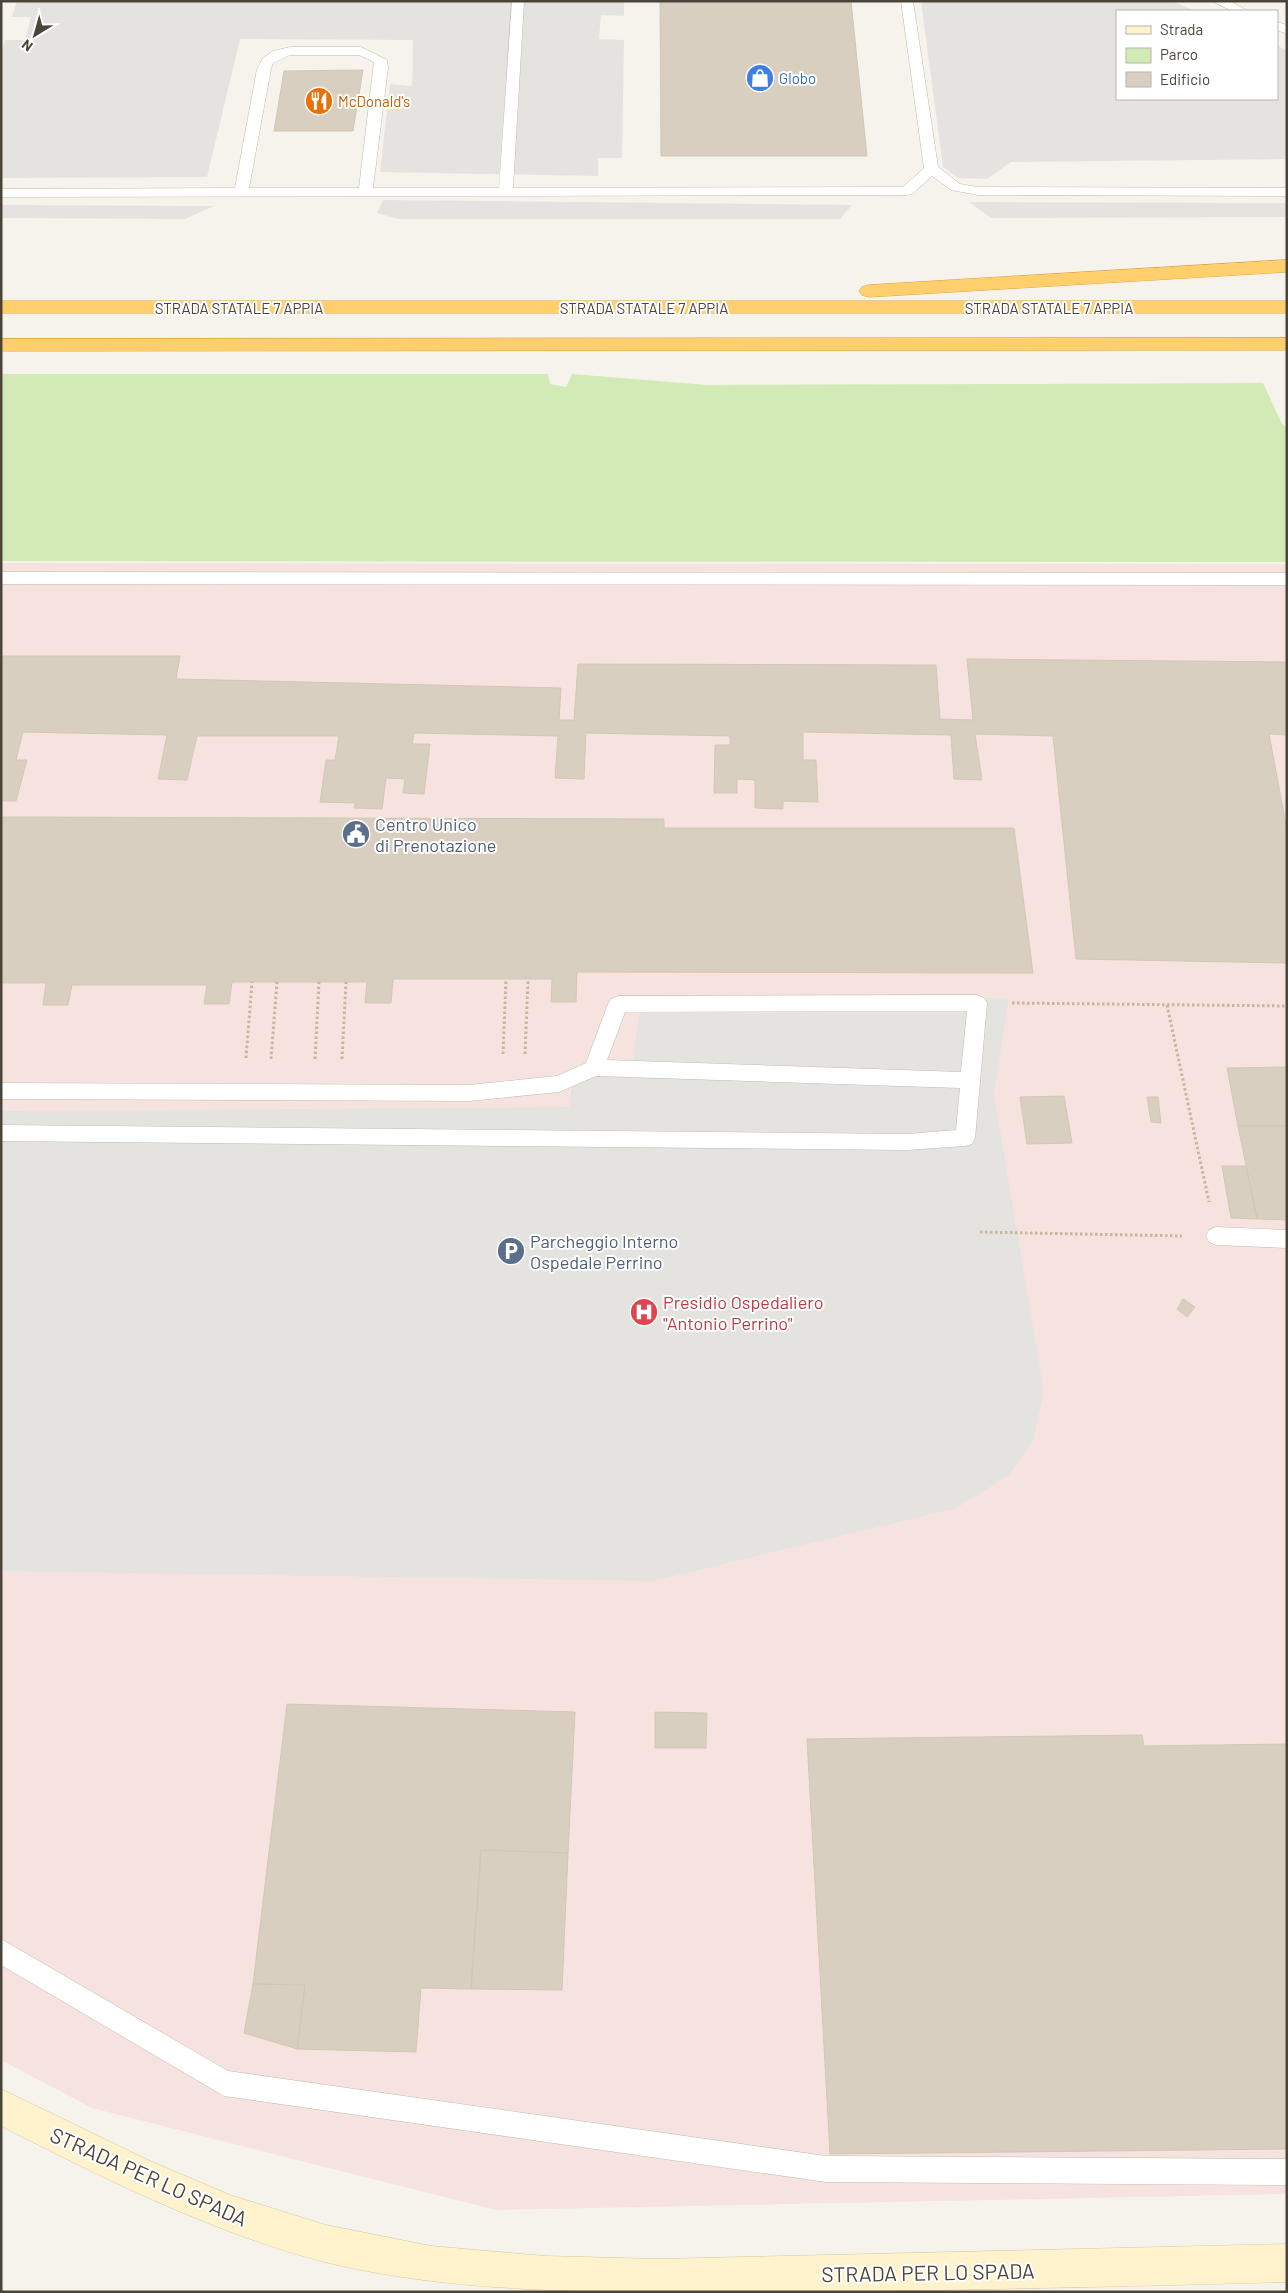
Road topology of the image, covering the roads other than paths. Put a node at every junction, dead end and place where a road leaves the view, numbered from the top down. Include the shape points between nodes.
1 (518, 1) edge
2 (907, 1) edge
3 (1218, 1) edge
4 (1240, 10) edge
5 (931, 169) junction
6 (241, 192) junction
7 (365, 192) junction
8 (506, 192) junction
9 (1287, 192) edge
10 (1, 193) edge
11 (1287, 266) edge
12 (1, 307) edge
13 (1287, 307) edge
14 (644, 308) junction
15 (1287, 344) edge
16 (1, 345) edge
17 (1, 578) edge
18 (1287, 579) edge
19 (594, 1068) junction
20 (971, 1080) junction
21 (1, 1091) edge
22 (1, 1133) edge
23 (1216, 1236) road end
24 (1287, 1239) edge
25 (1, 1951) edge
26 (1, 2107) edge
27 (1287, 2172) edge
28 (1287, 2263) edge

1 - 8 lane
2 - 5 lane
3 - 4 lane
5 - 8 lane via 907,191
5 - 9 lane via 956,187 978,191
6 - 7 lane
6 - 7 lane via 264,68 268,61 290,51 361,51 380,60 381,68
6 - 10 lane
7 - 8 lane
11 - 14 highway via 864,291
12 - 14 highway, STRADA STATALE 7 APPIA
13 - 14 highway, STRADA STATALE 7 APPIA
15 - 16 highway
17 - 18 lane
19 - 20 lane
19 - 20 lane via 618,1004 976,1003
19 - 21 lane via 559,1084 469,1093
20 - 22 lane via 965,1138 907,1142
23 - 24 lane
25 - 27 lane via 224,2083 826,2169
26 - 28 street, STRADA PER LO SPADA via 133,2174 254,2224 374,2255 502,2274 646,2279

